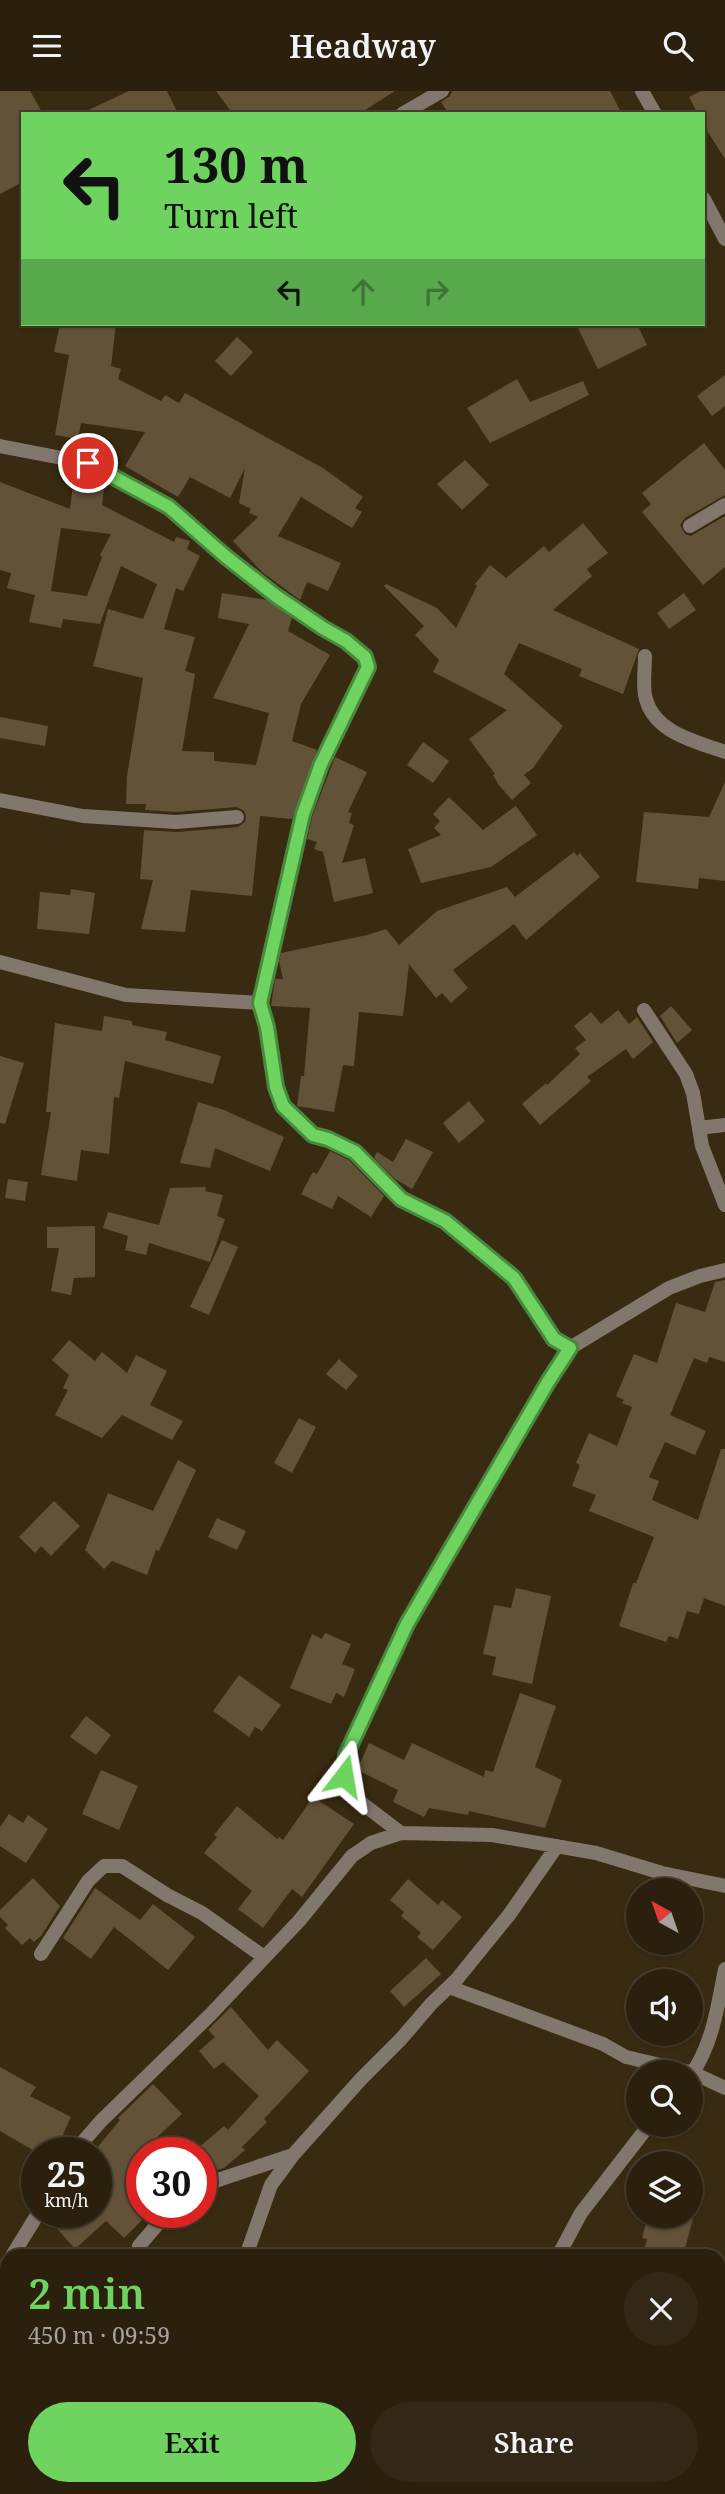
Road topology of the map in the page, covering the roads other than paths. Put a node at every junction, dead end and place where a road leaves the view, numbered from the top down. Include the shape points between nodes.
1 (442, 91) edge
2 (642, 91) edge
3 (405, 112) edge
4 (654, 112) edge
5 (705, 201) edge
6 (725, 239) edge
7 (0, 446) edge
8 (725, 505) edge
9 (690, 526) dead end
10 (645, 656) dead end
11 (725, 752) edge
12 (0, 800) edge
13 (237, 817) dead end
14 (0, 962) edge
15 (260, 1003) junction
16 (644, 1010) dead end
17 (725, 1125) edge
18 (699, 1128) junction
19 (725, 1205) edge
20 (725, 1270) edge
21 (570, 1348) junction
22 (401, 1833) junction
23 (557, 1846) junction
24 (725, 1886) edge
25 (41, 1954) dead end
26 (264, 1957) junction
27 (725, 1969) edge
28 (449, 1987) junction
29 (638, 2060) edge
30 (698, 2060) edge
31 (703, 2078) edge
32 (725, 2088) edge
33 (87, 2137) edge
34 (640, 2137) edge
35 (293, 2155) junction
36 (217, 2180) edge
37 (29, 2228) edge
38 (154, 2228) edge
39 (139, 2246) dead end
40 (16, 2249) edge
41 (248, 2249) edge
42 (562, 2249) edge

1 - 3 street
2 - 4 street
5 - 6 street
7 - 15 street via 88,463 169,507 276,596 365,657 368,667 321,764 303,814
8 - 9 street
10 - 11 street via 645,695 652,714 667,729
12 - 13 street via 83,816 176,822
14 - 15 street via 126,995
15 - 21 street via 283,1106 313,1135 355,1152 401,1199 445,1221 514,1278 554,1339
16 - 18 street via 686,1074
17 - 18 street
18 - 19 street
20 - 21 street via 669,1287
21 - 22 street via 407,1624 346,1755 344,1776 351,1795
22 - 23 street via 492,1835
22 - 26 street via 371,1843 352,1856
23 - 24 street
23 - 28 street via 509,1915
25 - 26 street via 88,1881 104,1866 122,1866 202,1913
26 - 33 street
27 - 30 street via 707,2045
28 - 29 street
28 - 35 street
31 - 32 street
34 - 42 street via 581,2213
35 - 36 street
35 - 41 street via 271,2185
37 - 40 street
38 - 39 street

